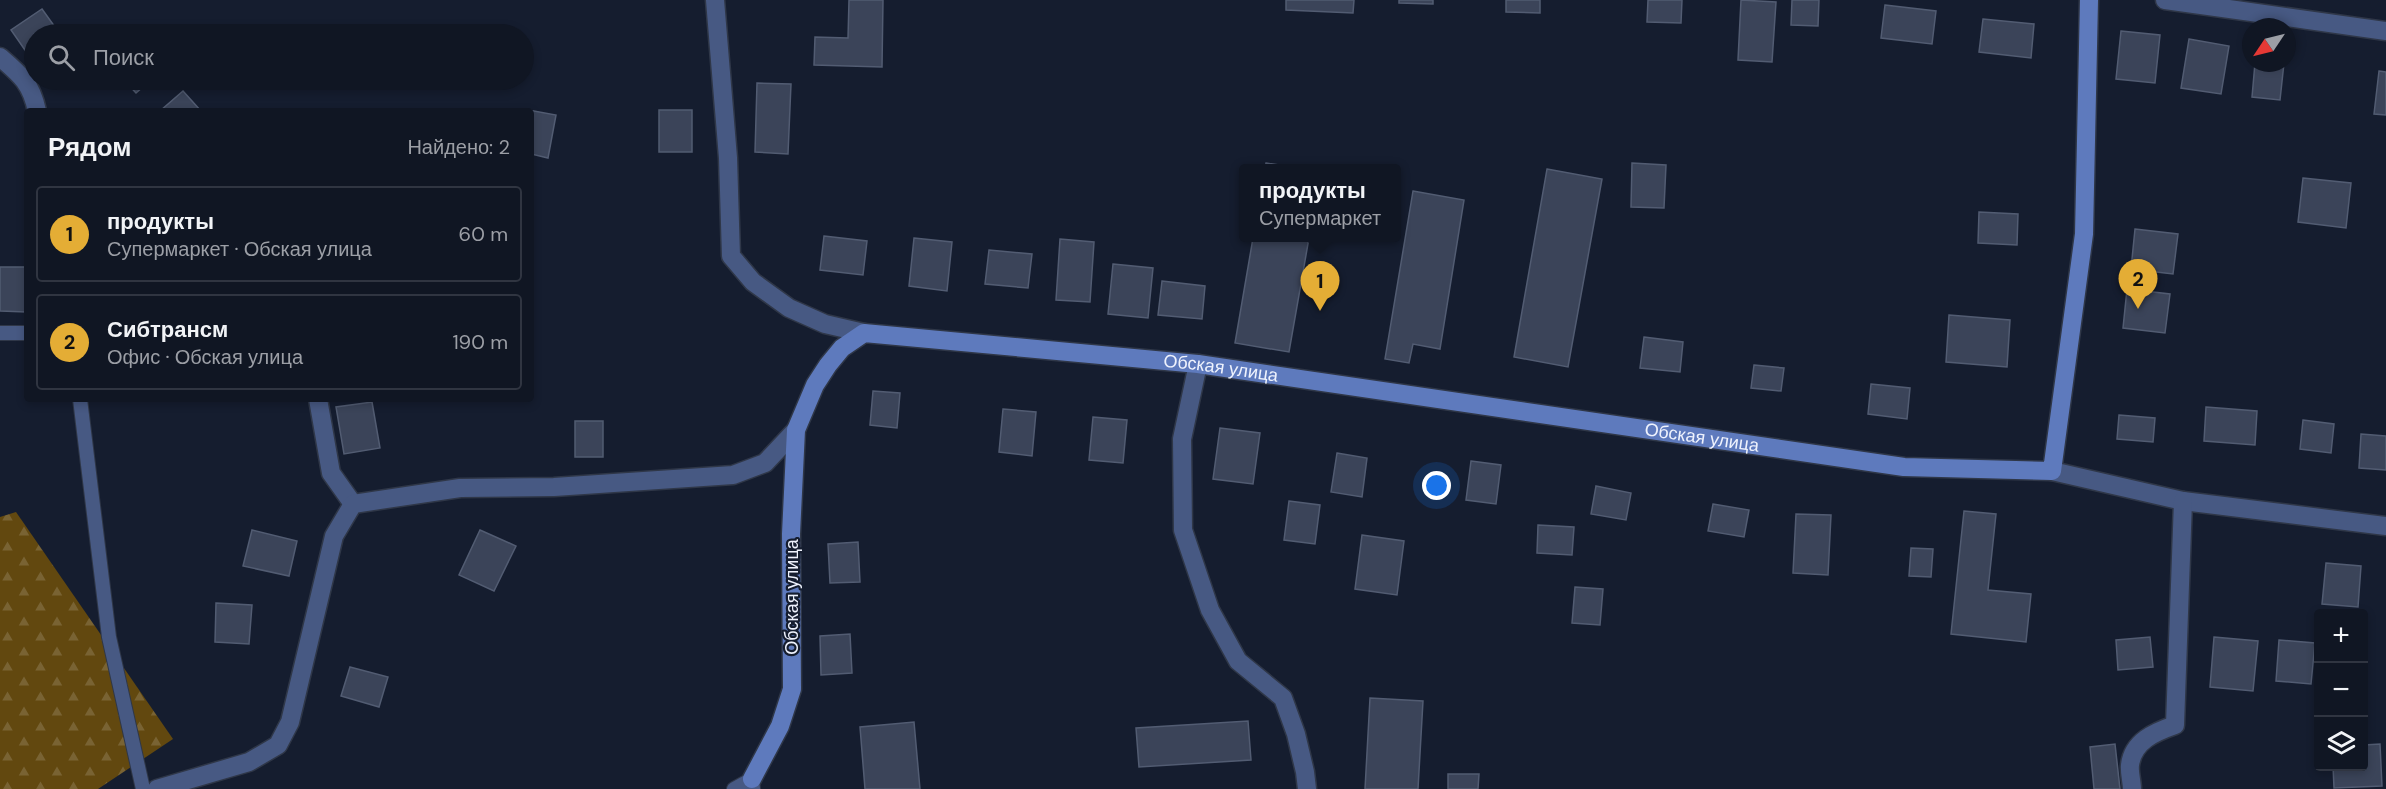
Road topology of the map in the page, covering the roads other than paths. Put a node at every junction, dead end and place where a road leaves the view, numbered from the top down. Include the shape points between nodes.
1 (715, 0) edge
2 (2089, 0) edge
3 (2165, 0) edge
4 (2386, 31) edge
5 (0, 57) edge
6 (24, 77) edge
7 (31, 90) edge
8 (37, 108) edge
9 (0, 333) edge
10 (24, 333) edge
11 (864, 333) junction
12 (1198, 364) junction
13 (80, 402) edge
14 (319, 402) edge
15 (796, 430) junction
16 (2052, 471) junction
17 (2183, 501) junction
18 (353, 504) junction
19 (2386, 526) edge
20 (752, 784) edge
21 (143, 789) edge
22 (157, 789) edge
23 (734, 789) edge
24 (1307, 789) edge
25 (2132, 789) edge

1 - 11 street via 728,158 731,256 753,282 789,308 825,324
2 - 16 street via 2084,234
3 - 4 street
5 - 6 street
7 - 8 street
9 - 10 lane
11 - 12 street, Обская улица
11 - 15 street, Обская улица via 842,348 814,385
12 - 16 street, Обская улица via 1904,467
12 - 24 street via 1182,438 1183,530 1210,609 1238,661 1283,698 1296,734
13 - 21 lane via 109,637
14 - 18 street via 331,473
15 - 18 street via 765,463 733,475 554,487 460,488
15 - 20 street, Обская улица via 791,534 792,688 780,726
16 - 17 street
17 - 19 street
17 - 25 street via 2175,725 2154,733 2137,746 2130,765
18 - 22 street via 334,536 290,722 278,745 249,762
20 - 23 lane

